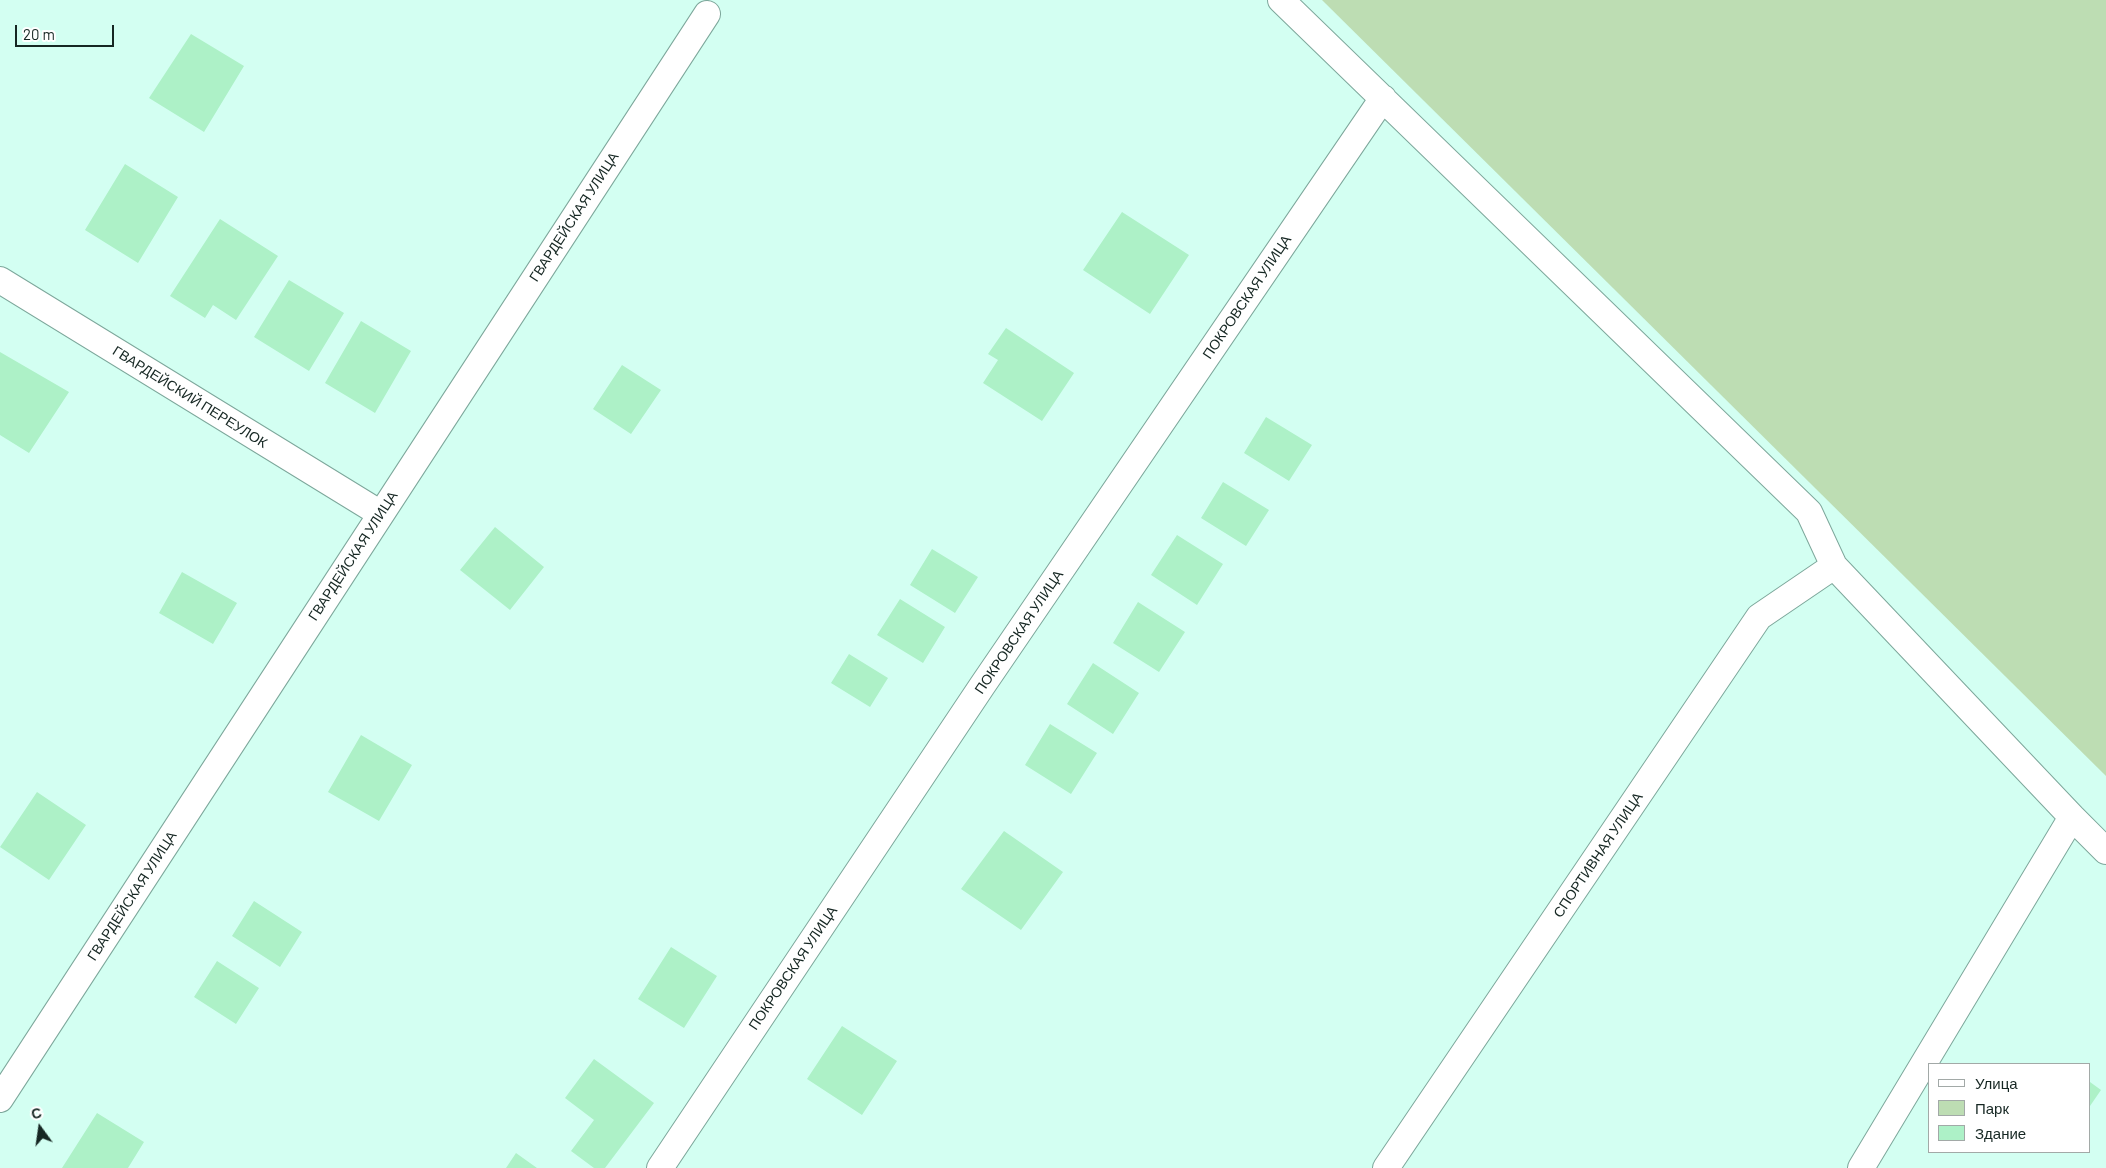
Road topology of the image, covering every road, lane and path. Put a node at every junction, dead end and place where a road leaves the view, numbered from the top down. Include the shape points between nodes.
1 (1281, 0) edge
2 (706, 14) dead end
3 (1383, 98) junction
4 (0, 280) edge
5 (381, 514) junction
6 (1834, 566) junction
7 (2072, 818) junction
8 (2106, 851) edge
9 (4, 1084) edge
10 (660, 1168) edge
11 (1386, 1168) edge
12 (1861, 1168) edge

1 - 3 street
2 - 5 street, ГВАРДЕЙСКАЯ УЛИЦА
3 - 6 street via 1809,512
3 - 10 street, ПОКРОВСКАЯ УЛИЦА via 982,686
4 - 5 street, ГВАРДЕЙСКИЙ ПЕРЕУЛОК
5 - 9 street, ГВАРДЕЙСКАЯ УЛИЦА
6 - 7 street
6 - 11 street, СПОРТИВНАЯ УЛИЦА via 1759,617
7 - 8 street
7 - 12 street

